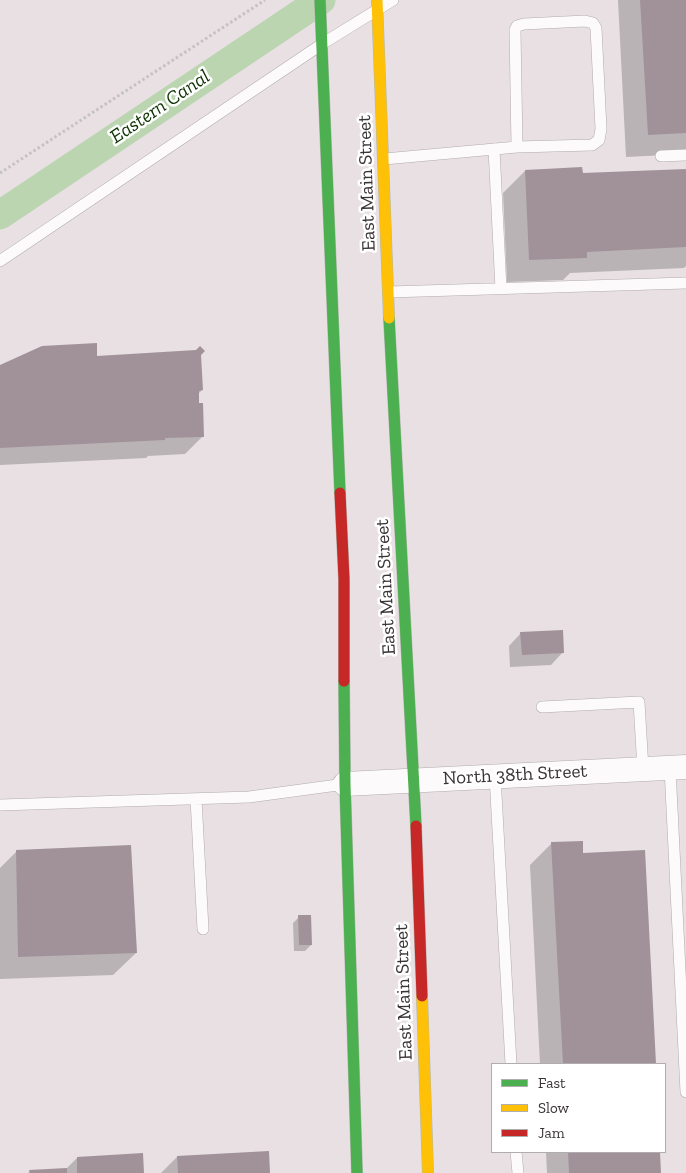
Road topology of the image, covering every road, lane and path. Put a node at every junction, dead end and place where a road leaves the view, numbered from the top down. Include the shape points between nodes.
1 (265, 0) edge
2 (320, 0) edge
3 (393, 0) edge
4 (377, 6) edge
5 (322, 41) junction
6 (517, 147) junction
7 (494, 149) junction
8 (686, 155) edge
9 (661, 156) dead end
10 (384, 159) junction
11 (0, 173) edge
12 (0, 261) edge
13 (686, 283) edge
14 (501, 289) junction
15 (389, 292) junction
16 (542, 707) dead end
17 (678, 768) edge
18 (643, 769) junction
19 (495, 776) junction
20 (414, 780) junction
21 (345, 784) junction
22 (196, 799) junction
23 (0, 805) edge
24 (203, 929) dead end
25 (512, 1063) edge
26 (686, 1092) edge
27 (516, 1153) edge
28 (357, 1173) edge
29 (428, 1173) edge
30 (518, 1173) edge

1 - 11 path
2 - 5 main road, East Main Street
3 - 4 lane
4 - 5 lane
4 - 10 main road, East Main Street
5 - 12 lane
5 - 21 main road, East Main Street via 344,578
6 - 6 lane via 592,145 600,140 597,37 593,23 517,26
6 - 7 lane
7 - 10 lane
7 - 14 lane
8 - 9 lane
10 - 15 main road, East Main Street
13 - 14 lane
14 - 15 lane
15 - 20 main road, East Main Street
16 - 18 lane via 639,702
17 - 18 street, North 38th Street
17 - 26 lane
18 - 19 street, North 38th Street
19 - 20 street, North 38th Street
19 - 25 lane
20 - 21 street, North 38th Street
20 - 29 main road, East Main Street
21 - 22 lane via 249,797
21 - 28 main road, East Main Street
22 - 23 lane
22 - 24 lane
27 - 30 lane

